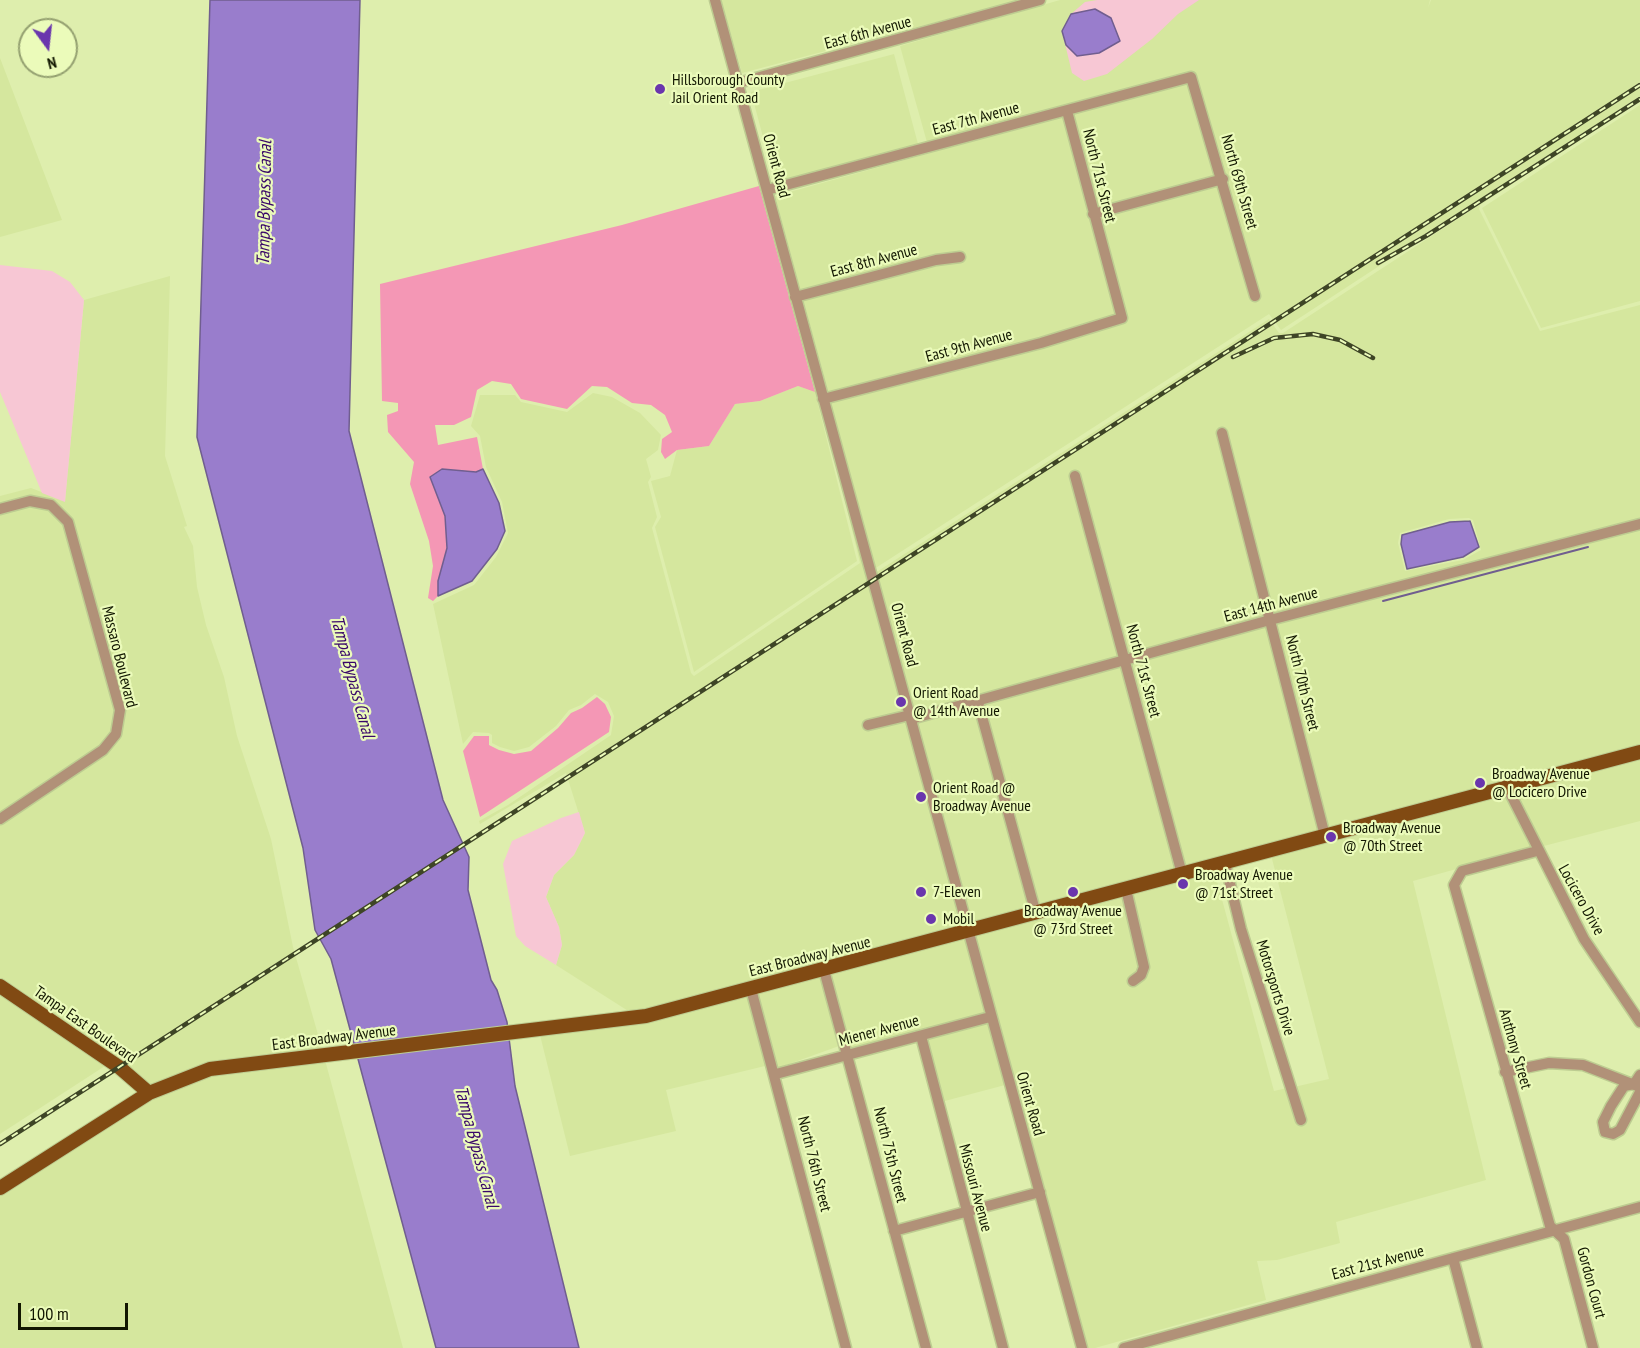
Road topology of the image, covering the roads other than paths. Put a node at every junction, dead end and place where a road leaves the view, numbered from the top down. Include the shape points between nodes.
1 (715, 0) edge
2 (1040, 0) edge
3 (1191, 77) joint
4 (738, 83) junction
5 (1067, 111) junction
6 (1223, 179) junction
7 (768, 190) junction
8 (1094, 214) junction
9 (960, 257) dead end
10 (1255, 296) dead end
11 (795, 297) junction
12 (1122, 318) joint
13 (823, 399) junction
14 (1222, 433) dead end
15 (1075, 476) dead end
16 (0, 509) edge
17 (1640, 524) edge
18 (1270, 620) junction
19 (1125, 660) junction
20 (978, 702) junction
21 (910, 717) junction
22 (868, 725) dead end
23 (1640, 752) edge
24 (1506, 785) junction
25 (0, 819) edge
26 (1325, 836) junction
27 (1537, 851) junction
28 (1224, 863) junction
29 (1182, 874) junction
30 (1126, 889) junction
31 (1036, 914) junction
32 (967, 932) junction
33 (824, 970) junction
34 (1133, 981) dead end
35 (0, 986) edge
36 (751, 989) junction
37 (990, 1017) junction
38 (1640, 1022) edge
39 (921, 1036) junction
40 (849, 1055) junction
41 (1505, 1072) junction
42 (776, 1074) junction
43 (1639, 1086) edge
44 (149, 1093) junction
45 (1301, 1120) dead end
46 (0, 1188) edge
47 (1040, 1192) junction
48 (1640, 1207) edge
49 (965, 1212) junction
50 (894, 1231) junction
51 (1553, 1231) junction
52 (1453, 1258) junction
53 (1155, 1344) edge
54 (846, 1348) edge
55 (926, 1348) edge
56 (1003, 1348) edge
57 (1082, 1348) edge
58 (1124, 1348) edge
59 (1477, 1348) edge
60 (1593, 1348) edge

1 - 4 street, Orient Road
2 - 4 street, East 6th Avenue
3 - 5 street, East 7th Avenue
3 - 6 street, North 69th Street
4 - 7 street, Orient Road
5 - 7 street, East 7th Avenue
5 - 8 street, North 71st Street
6 - 8 street
6 - 10 street, North 69th Street
7 - 11 street, Orient Road
8 - 12 street, North 71st Street
9 - 11 street, East 8th Avenue
11 - 13 street, Orient Road
12 - 13 street, East 9th Avenue
13 - 21 street, Orient Road
14 - 18 street, North 70th Street
15 - 19 street, North 71st Street
16 - 25 street, Massaro Boulevard via 30,501 51,505 69,522 120,710 116,734 103,750
17 - 18 street, East 14th Avenue
18 - 19 street, East 14th Avenue
18 - 26 street, North 70th Street
19 - 20 street, East 14th Avenue
19 - 29 street, North 71st Street
20 - 21 street, East 14th Avenue
20 - 31 street
21 - 22 street, East 14th Avenue
21 - 32 street, Orient Road
23 - 24 main road, East Broadway Avenue
24 - 26 main road, East Broadway Avenue
24 - 27 street, Locicero Drive
26 - 28 main road, East Broadway Avenue
27 - 38 street, Locicero Drive via 1584,939
27 - 41 street, Anthony Street via 1462,871 1454,885
28 - 29 main road, East Broadway Avenue
28 - 45 street, Motorsports Drive
29 - 30 main road, East Broadway Avenue
30 - 31 main road, East Broadway Avenue
30 - 34 street via 1144,967
31 - 32 main road, East Broadway Avenue
32 - 33 main road, East Broadway Avenue
32 - 37 street, Orient Road
33 - 36 main road, East Broadway Avenue
33 - 40 street, North 75th Street
35 - 44 main road, Tampa East Boulevard via 119,1067
36 - 42 street, North 76th Street
36 - 44 main road, East Broadway Avenue via 646,1016 210,1070
37 - 39 street, Miener Avenue
37 - 47 street, Orient Road
39 - 40 street, Miener Avenue
39 - 49 street, Missouri Avenue
40 - 42 street, Miener Avenue
40 - 50 street, North 75th Street
41 - 43 street via 1549,1063 1583,1065
41 - 51 street, Anthony Street
42 - 54 street, North 76th Street
44 - 46 main road, East Broadway Avenue
47 - 49 street
47 - 57 street, Orient Road
48 - 51 street, East 21st Avenue
49 - 50 street
49 - 56 street, Missouri Avenue
50 - 55 street, North 75th Street
51 - 52 street, East 21st Avenue
51 - 60 street, Gordon Court via 1564,1239
52 - 53 street, East 21st Avenue
52 - 59 street
53 - 58 street, East 21st Avenue

